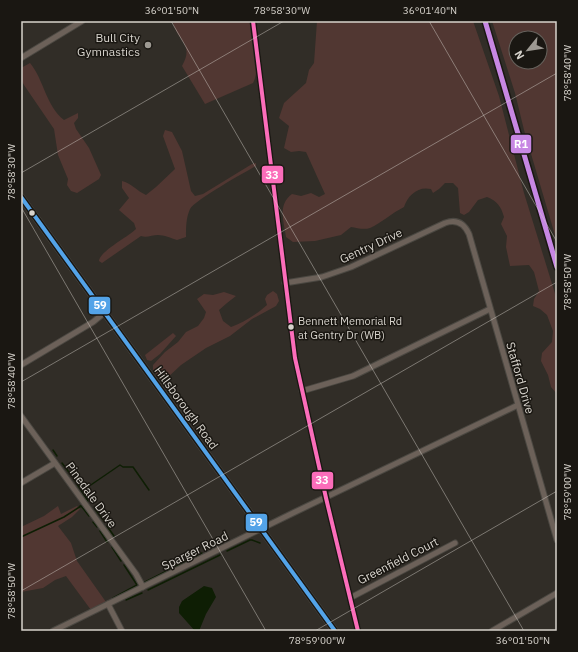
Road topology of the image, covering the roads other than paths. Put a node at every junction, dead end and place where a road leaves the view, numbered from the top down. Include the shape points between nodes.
1 (82, 21) edge
2 (253, 21) edge
3 (21, 58) edge
4 (21, 197) edge
5 (462, 224) joint
6 (285, 283) junction
7 (490, 309) junction
8 (104, 313) junction
9 (21, 365) edge
10 (302, 391) junction
11 (518, 405) junction
12 (21, 416) edge
13 (55, 463) junction
14 (21, 483) edge
15 (326, 498) junction
16 (261, 529) junction
17 (557, 540) edge
18 (456, 543) dead end
19 (143, 587) junction
20 (557, 592) edge
21 (350, 598) junction
22 (108, 604) junction
23 (53, 631) edge
24 (122, 631) edge
25 (335, 631) edge
26 (358, 631) edge
27 (492, 631) edge

1 - 3 street
2 - 6 street
4 - 8 main road, Hillsborough Road
5 - 6 street, Gentry Drive via 454,221 438,225 337,273
5 - 7 street, Stafford Drive via 469,234
6 - 10 street via 291,336
7 - 10 street via 353,376
7 - 11 street, Stafford Drive
8 - 9 street
8 - 16 main road, Hillsborough Road
10 - 15 street
11 - 15 street, Sparger Road
11 - 17 street, Stafford Drive
12 - 13 street, Pinedale Drive
13 - 14 street
13 - 19 street, Pinedale Drive
15 - 16 street, Sparger Road
15 - 21 street
16 - 19 street, Sparger Road
16 - 25 main road, Hillsborough Road
18 - 21 street, Greenfield Court
19 - 22 street, Sparger Road
20 - 27 street
21 - 26 street
22 - 23 street, Sparger Road
22 - 24 street

